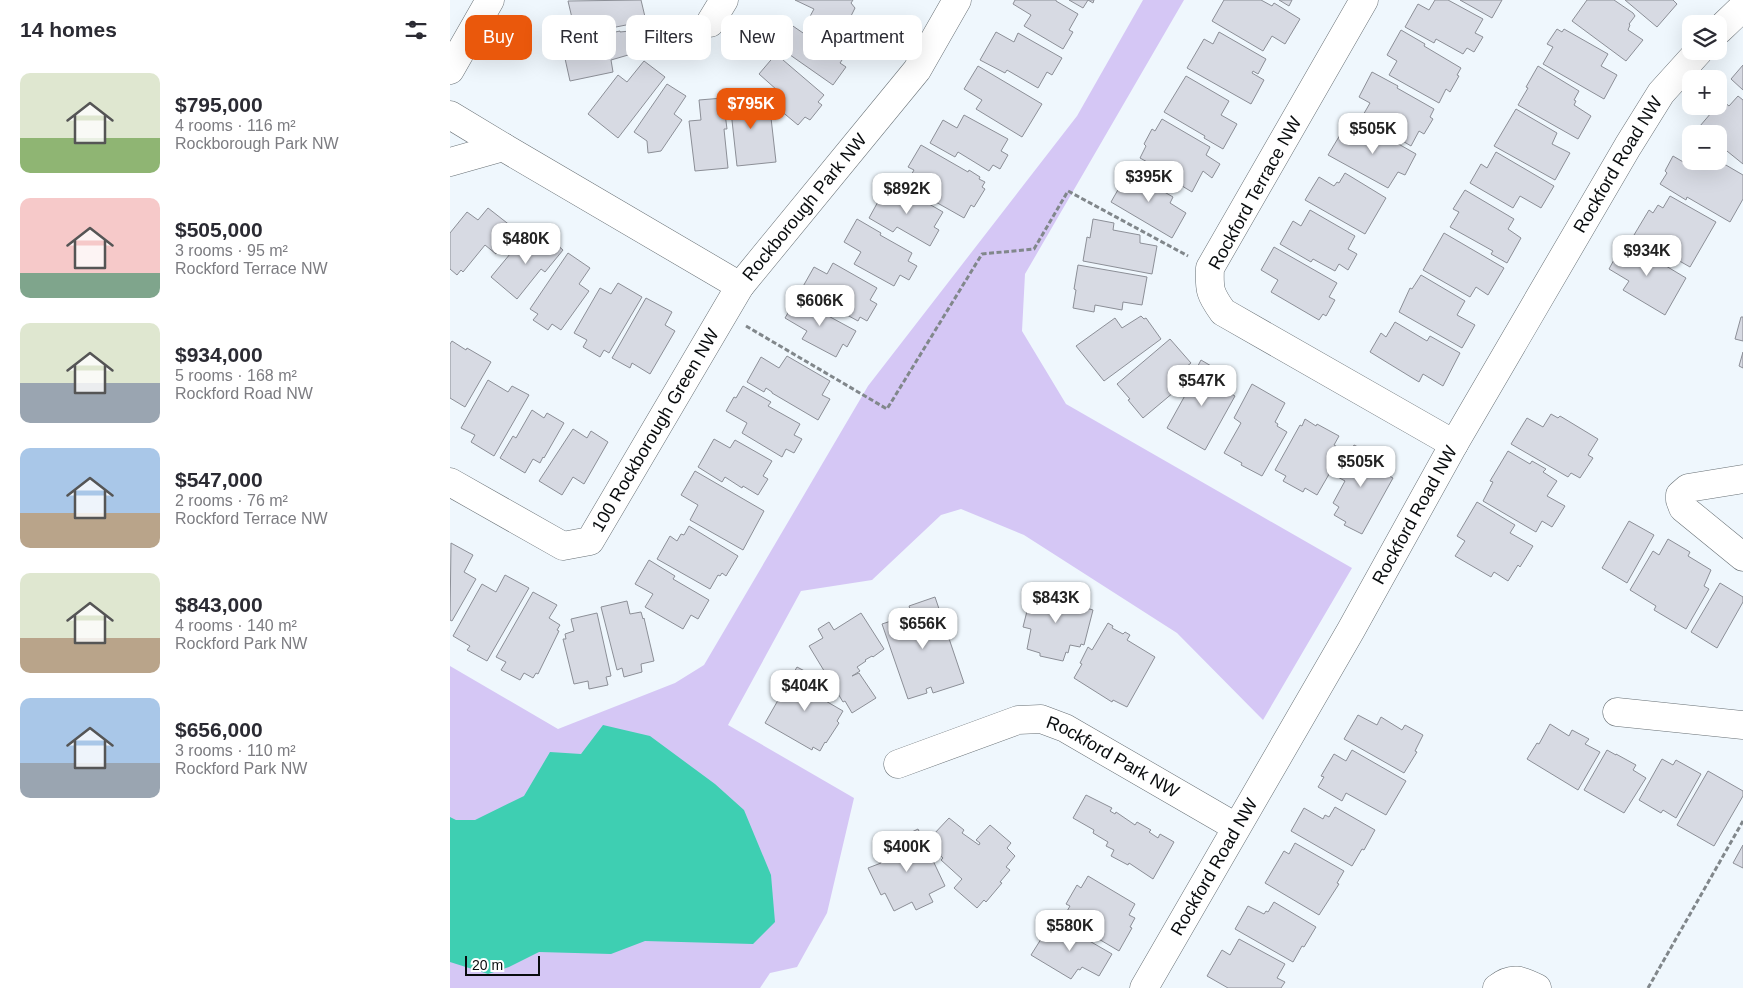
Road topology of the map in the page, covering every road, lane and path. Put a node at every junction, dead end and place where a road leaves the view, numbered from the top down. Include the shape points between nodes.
1 (490, 0) edge
2 (957, 0) edge
3 (1364, 0) edge
4 (1743, 7) edge
5 (1727, 22) edge
6 (1691, 60) edge
7 (450, 70) edge
8 (450, 115) edge
9 (502, 147) junction
10 (450, 162) edge
11 (1210, 268) junction
12 (740, 286) junction
13 (724, 312) junction
14 (1454, 444) junction
15 (1743, 479) edge
16 (450, 482) edge
17 (1743, 558) edge
18 (1617, 712) dead end
19 (1743, 725) edge
20 (898, 764) dead end
21 (1743, 821) edge
22 (1236, 827) junction
23 (1144, 988) edge
24 (1497, 988) edge
25 (1537, 988) edge
26 (1648, 988) edge

1 - 7 street
2 - 12 street, Rockborough Park NW via 917,70
3 - 11 street, Rockford Terrace NW
4 - 5 street
6 - 14 street, Rockford Road NW via 1661,93
8 - 9 street, Rockborough Park NW
9 - 10 street
9 - 12 street, Rockborough Park NW
11 - 13 path via 1068,191 1034,248 982,254 887,409
11 - 14 street, Rockford Terrace NW via 1209,289 1223,312
12 - 13 street, 100 Rockborough Green NW
13 - 16 street, 100 Rockborough Green NW via 590,541 563,546
14 - 22 street, Rockford Road NW
15 - 17 street via 1688,488 1680,495 1683,508
18 - 19 street
20 - 22 street, Rockford Park NW via 1018,720 1041,719 1065,728
21 - 26 path
22 - 23 street, Rockford Road NW
24 - 25 street via 1506,981 1520,980

